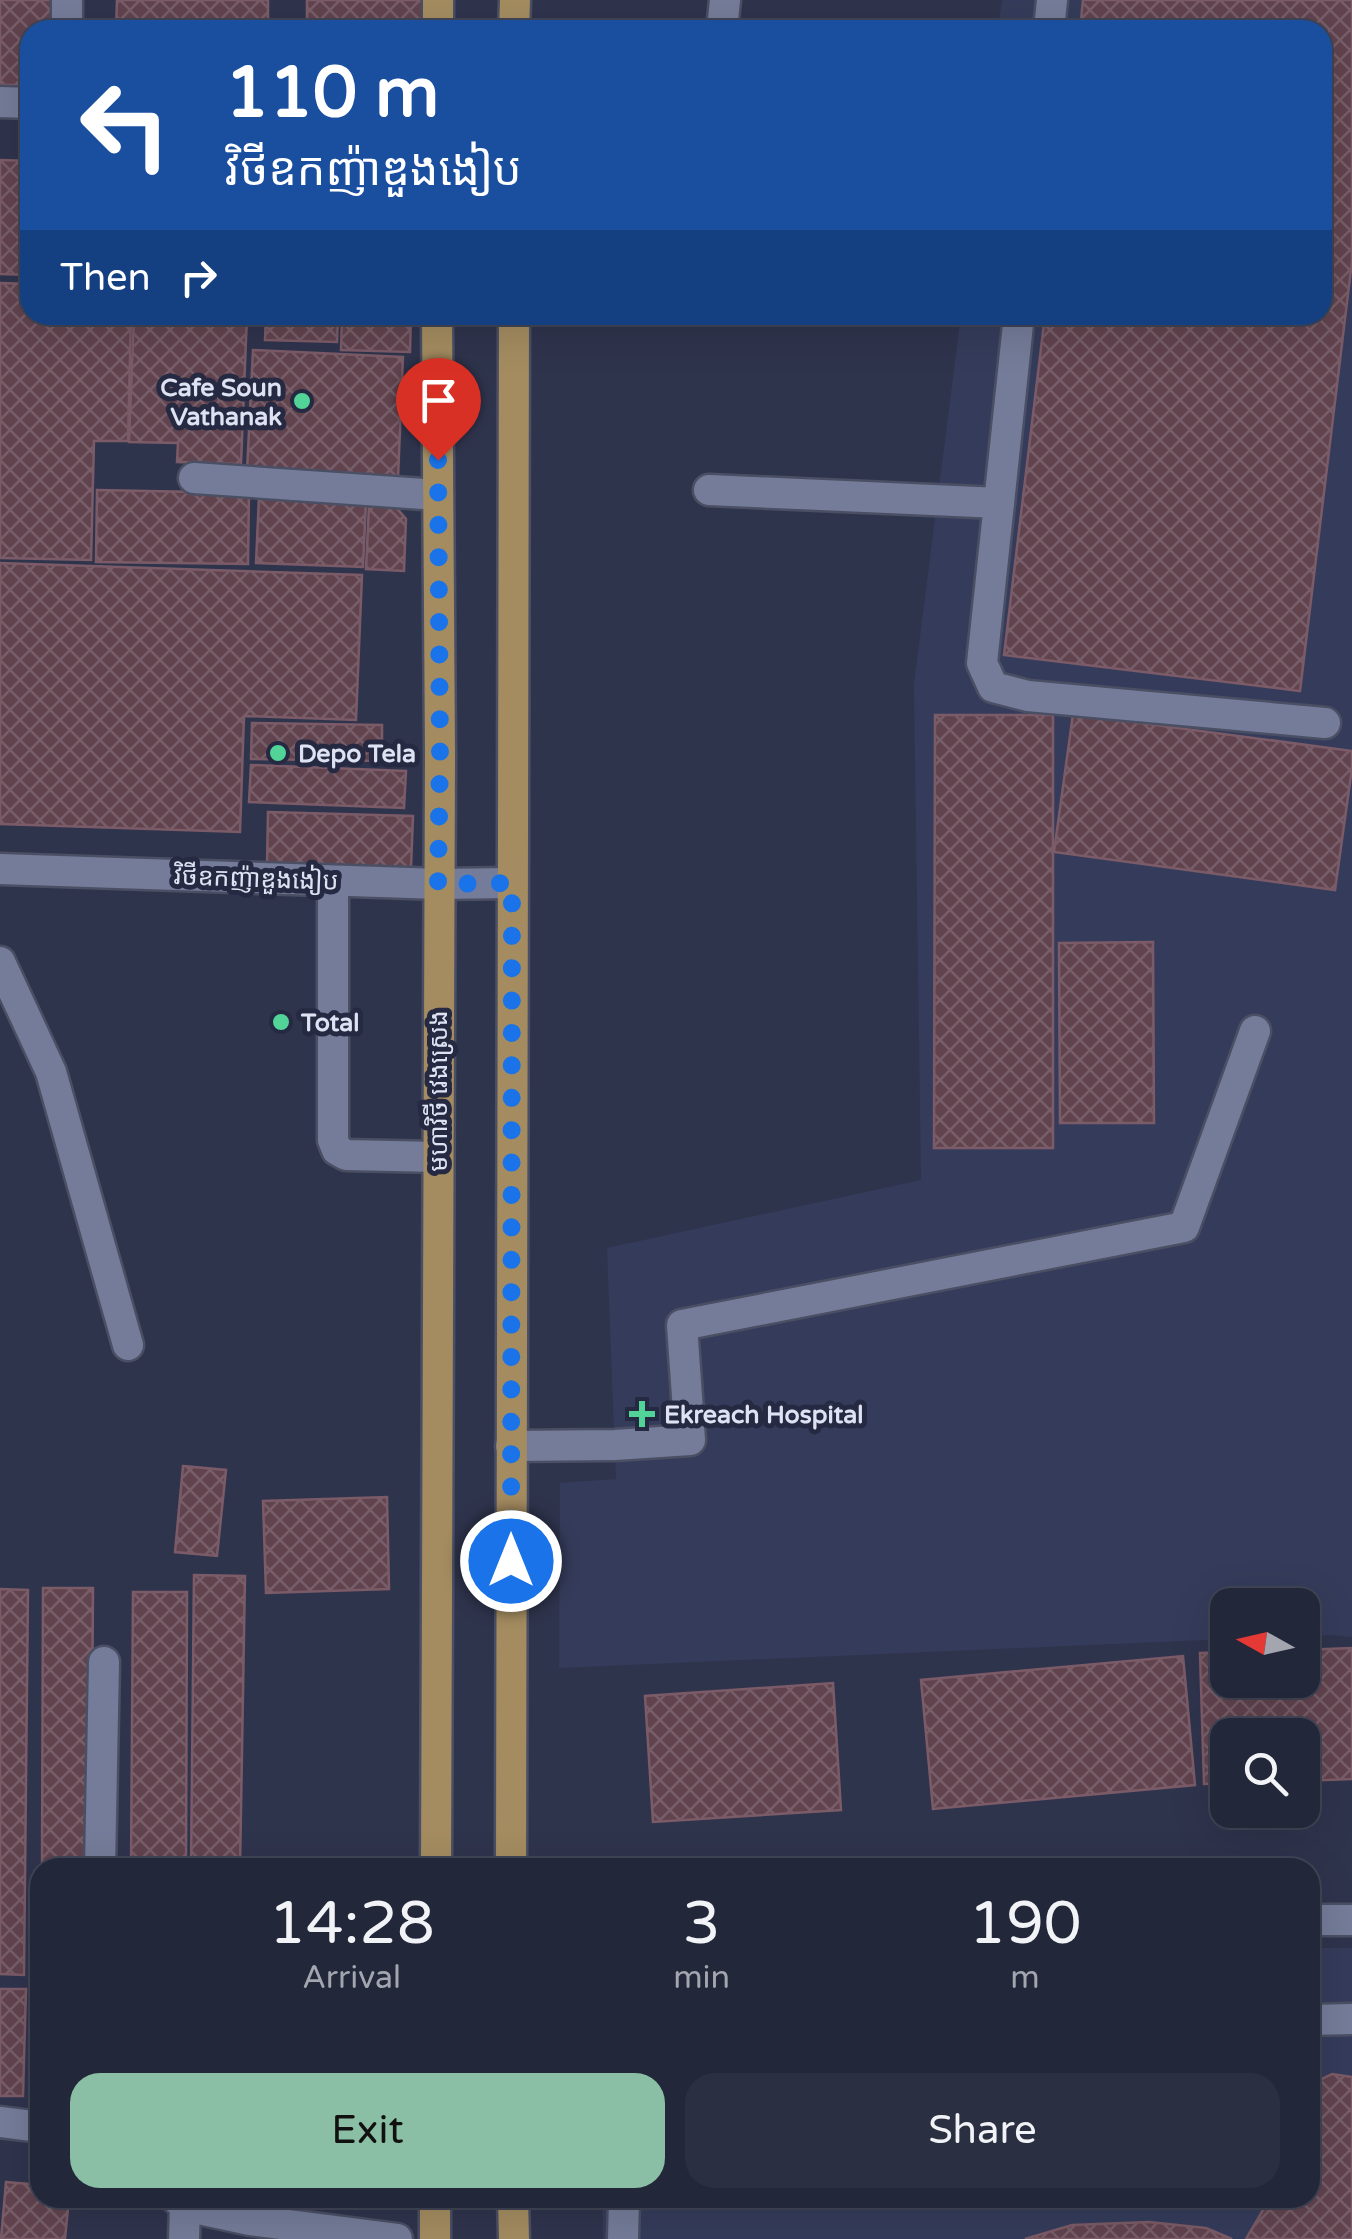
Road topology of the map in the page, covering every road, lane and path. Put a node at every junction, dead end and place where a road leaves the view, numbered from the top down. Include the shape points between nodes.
1 (438, 325) edge
2 (514, 325) edge
3 (1018, 325) edge
4 (194, 478) dead end
5 (709, 490) dead end
6 (438, 496) junction
7 (999, 502) junction
8 (1326, 723) dead end
9 (0, 869) edge
10 (333, 880) junction
11 (512, 883) junction
12 (438, 884) junction
13 (0, 962) edge
14 (1256, 1031) dead end
15 (438, 1157) junction
16 (128, 1344) dead end
17 (511, 1446) junction
18 (104, 1662) dead end
19 (100, 1858) edge
20 (436, 1858) edge
21 (512, 1858) edge
22 (1320, 1920) edge
23 (1352, 1920) edge
24 (1352, 2019) edge
25 (1320, 2020) edge
26 (0, 2122) edge
27 (30, 2126) edge
28 (181, 2208) edge
29 (203, 2208) edge
30 (436, 2208) edge
31 (514, 2208) edge
32 (624, 2208) edge
33 (184, 2239) edge
34 (396, 2239) edge
35 (436, 2239) edge
36 (514, 2239) edge
37 (623, 2239) edge

1 - 6 main road, មហាវិថី វេងស្រេង
2 - 11 main road
3 - 7 street
4 - 6 street
5 - 7 street
6 - 12 main road, មហាវិថី វេងស្រេង
7 - 8 street via 982,663 993,687 1028,696
9 - 10 street, វិថីឧកញ៉ាឌួងងៀប
10 - 12 street, វិថីឧកញ៉ាឌួងងៀប
10 - 15 street via 333,1140 346,1155
11 - 12 street, វិថីឧកញ៉ាឌួងងៀប
11 - 17 main road
12 - 15 main road, មហាវិថី វេងស្រេង
13 - 16 street via 51,1072
14 - 17 street via 1184,1227 682,1325 690,1440
15 - 20 main road, មហាវិថី វេងស្រេង
17 - 21 main road
18 - 19 street
22 - 23 street
24 - 25 street
26 - 27 street
28 - 33 street
29 - 34 street
30 - 35 main road
31 - 36 main road
32 - 37 street

